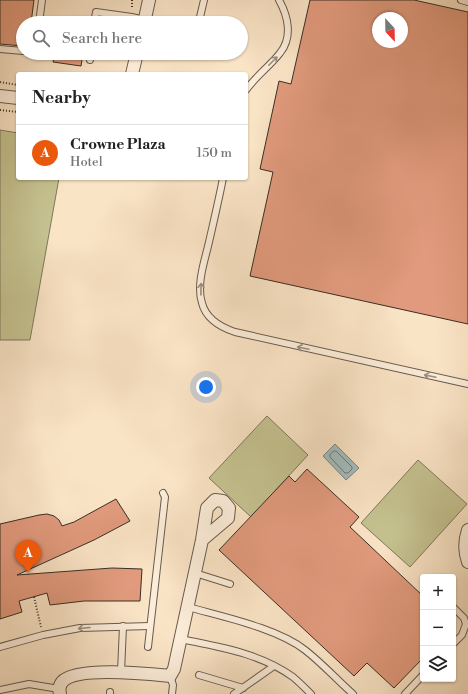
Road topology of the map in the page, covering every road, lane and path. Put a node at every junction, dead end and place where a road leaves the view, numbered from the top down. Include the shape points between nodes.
1 (42, 0) edge
2 (150, 0) edge
3 (204, 0) edge
4 (461, 0) edge
5 (282, 2) edge
6 (468, 2) edge
7 (40, 16) edge
8 (95, 16) edge
9 (125, 16) edge
10 (146, 16) edge
11 (200, 16) edge
12 (0, 49) edge
13 (16, 50) edge
14 (135, 60) edge
15 (132, 72) edge
16 (0, 82) edge
17 (16, 84) edge
18 (248, 87) edge
19 (0, 96) edge
20 (16, 98) edge
21 (0, 110) edge
22 (16, 112) edge
23 (223, 180) edge
24 (468, 384) edge
25 (163, 493) dead end
26 (468, 530) edge
27 (202, 540) dead end
28 (468, 562) edge
29 (195, 573) junction
30 (230, 584) dead end
31 (34, 597) dead end
32 (188, 607) junction
33 (456, 610) edge
34 (123, 626) junction
35 (150, 626) junction
36 (43, 635) junction
37 (181, 639) junction
38 (456, 641) edge
39 (0, 647) edge
40 (148, 647) dead end
41 (274, 666) junction
42 (121, 672) junction
43 (199, 675) dead end
44 (170, 676) junction
45 (420, 678) edge
46 (244, 688) junction
47 (59, 691) edge
48 (0, 692) edge
49 (172, 694) edge
50 (234, 694) edge
51 (311, 694) edge
52 (353, 694) edge
53 (405, 694) edge

1 - 7 lane
2 - 10 street
3 - 11 lane
4 - 6 lane
18 -> 5 lane via 282,52 288,33 288,22
8 - 9 lane via 96,12
12 - 13 lane
14 - 15 street
16 - 17 path
19 - 20 street
21 - 22 path
24 -> 23 lane via 235,332 214,322 204,309 200,290
25 - 35 lane via 165,497
26 - 28 street via 464,540
27 - 29 street
29 - 30 lane
29 - 32 street
31 - 36 path
32 - 37 street
32 - 52 lane via 285,638 305,650
33 - 38 lane via 466,624 462,635
34 - 35 lane
34 -> 36 lane via 80,628
34 - 42 lane
35 - 40 lane
36 - 39 lane
37 - 41 lane via 238,652
37 - 44 street
41 - 46 lane
41 - 51 lane via 292,677
42 - 44 street
42 - 47 street via 68,678 62,682
43 - 46 lane
44 - 49 lane via 173,684
45 - 53 lane
46 - 50 lane
47 - 48 lane via 29,684

